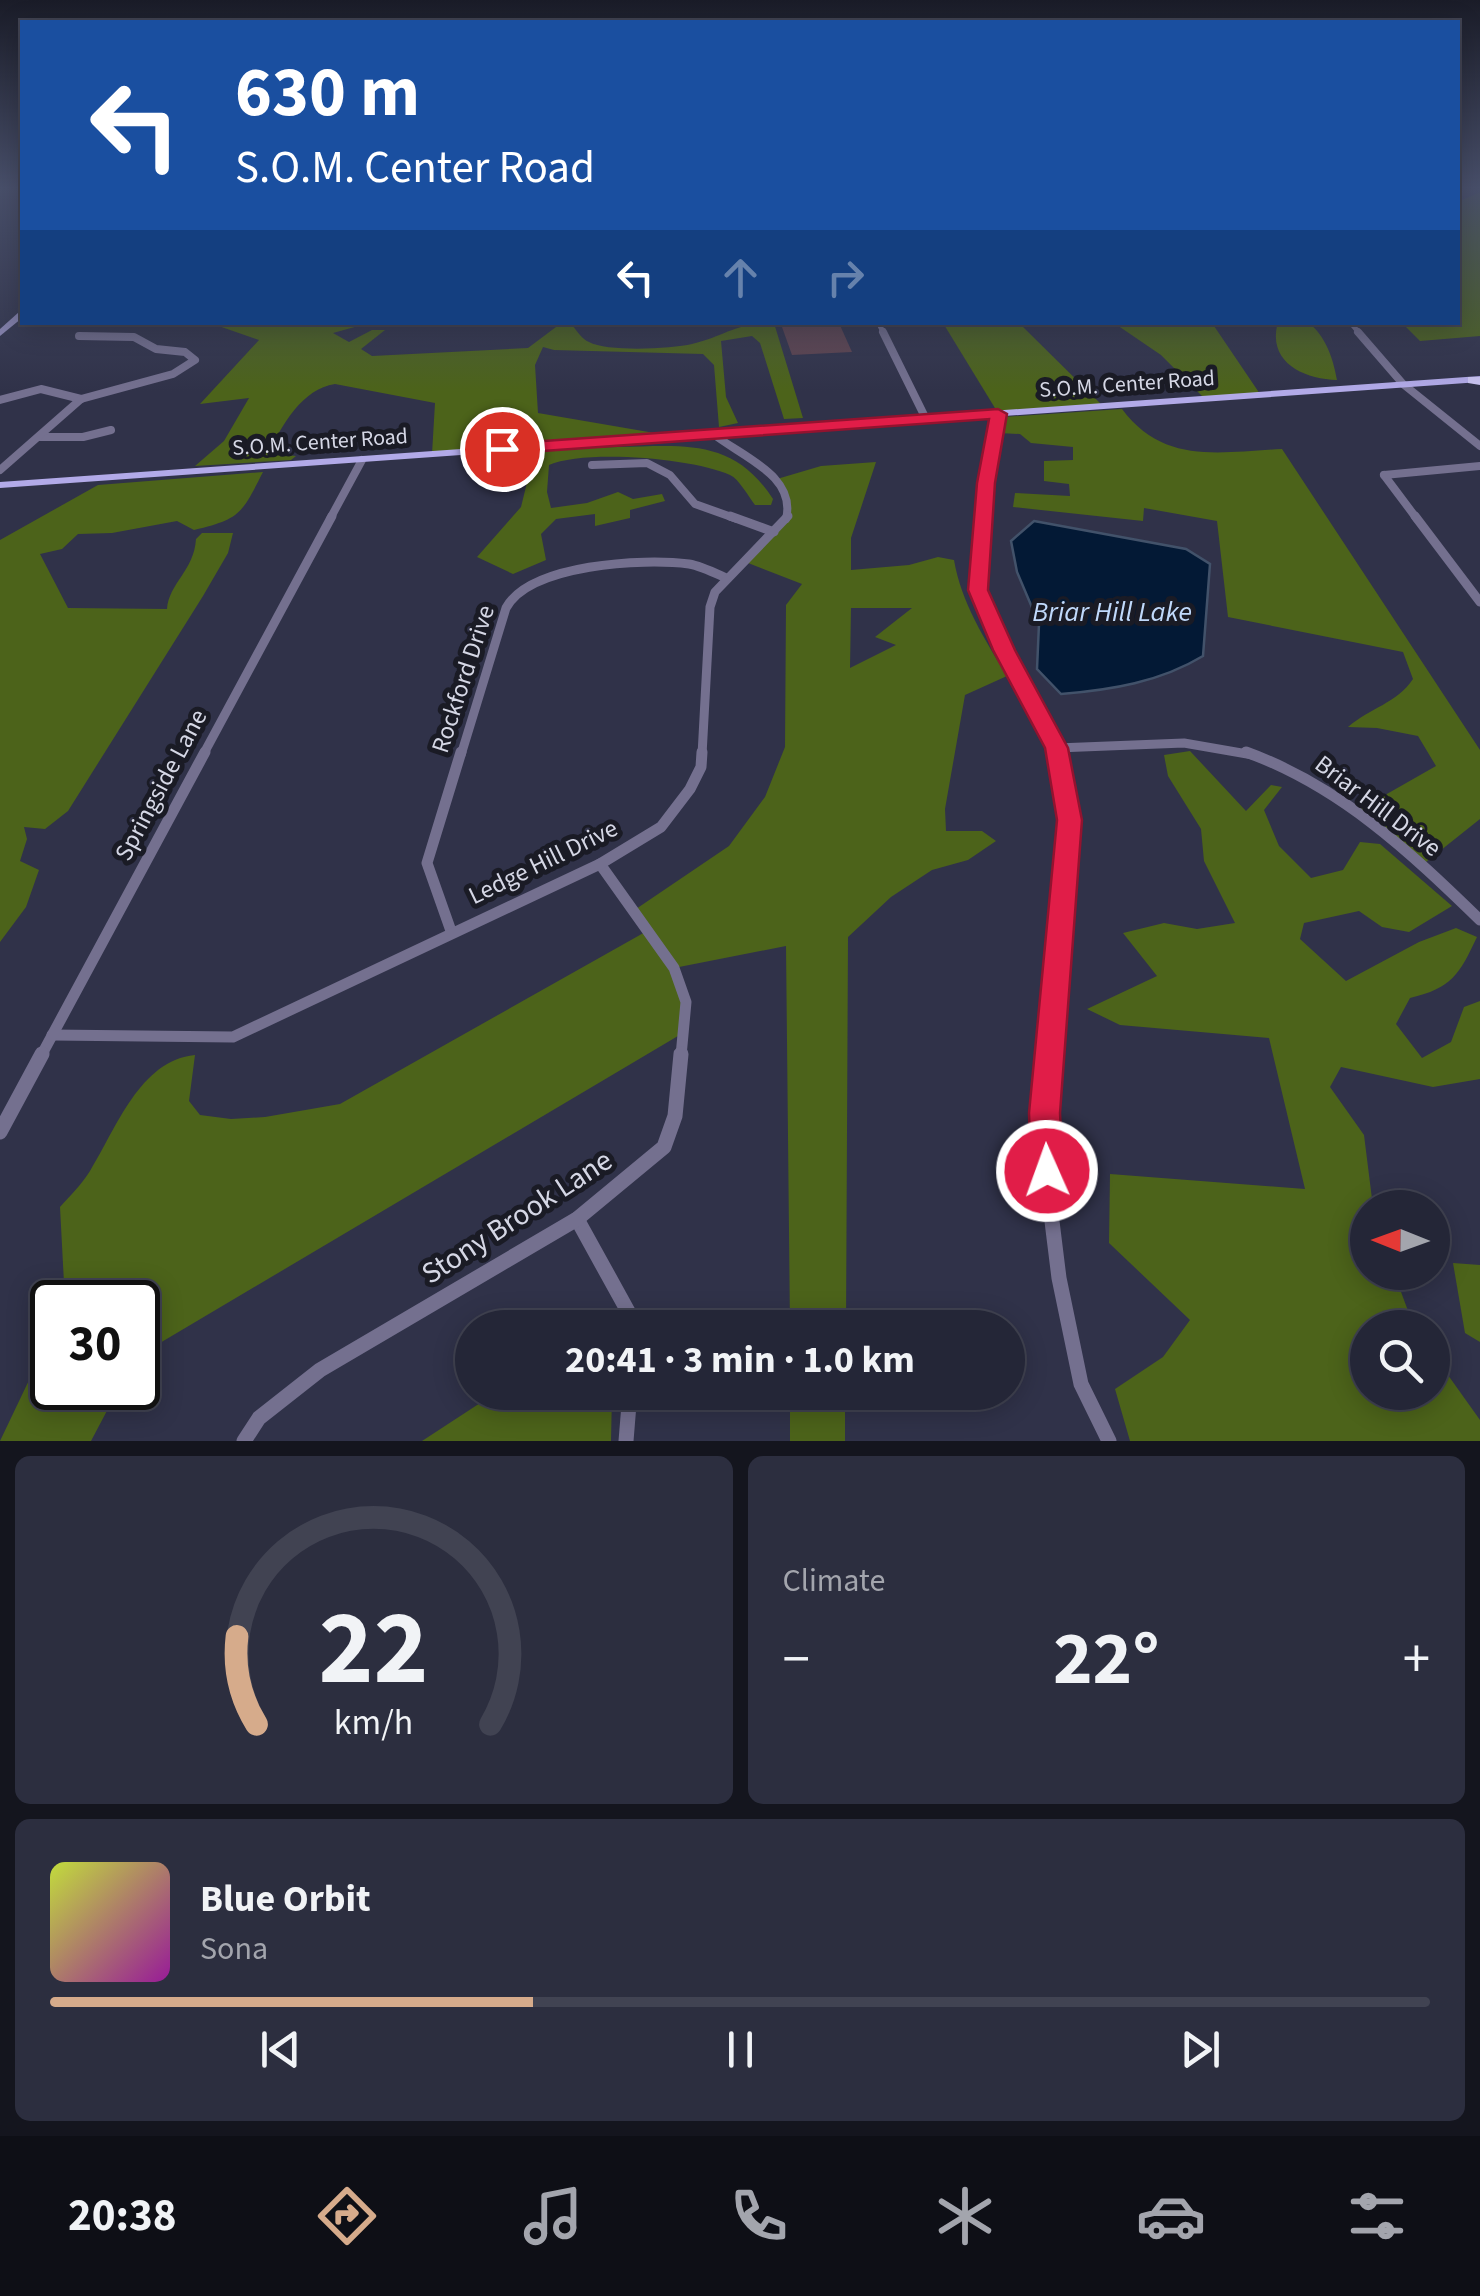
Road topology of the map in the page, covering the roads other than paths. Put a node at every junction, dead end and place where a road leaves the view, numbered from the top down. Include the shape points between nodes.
1 (20, 316) edge
2 (879, 325) edge
3 (1353, 325) edge
4 (0, 332) edge
5 (79, 336) dead end
6 (1478, 380) edge
7 (1403, 384) junction
8 (81, 399) junction
9 (0, 400) edge
10 (998, 414) junction
11 (925, 417) junction
12 (111, 430) dead end
13 (712, 433) junction
14 (39, 437) junction
15 (1480, 446) edge
16 (362, 460) junction
17 (592, 465) dead end
18 (1480, 466) edge
19 (0, 470) edge
20 (0, 485) edge
21 (774, 532) junction
22 (726, 578) junction
23 (1480, 602) edge
24 (1057, 748) junction
25 (600, 864) junction
26 (1480, 920) edge
27 (451, 931) junction
28 (52, 1034) junction
29 (0, 1132) edge
30 (577, 1219) junction
31 (628, 1310) edge
32 (629, 1410) edge
33 (244, 1441) edge
34 (626, 1441) edge
35 (1109, 1441) edge

1 - 4 main road
2 - 11 street
3 - 7 street
5 - 8 street via 134,336 194,360 173,374
6 - 7 main road, S.O.M. Center Road
7 - 10 main road, S.O.M. Center Road
7 - 15 street
8 - 9 street via 67,391 32,389
8 - 14 street
10 - 11 main road, S.O.M. Center Road
10 - 24 street via 978,590
11 - 13 main road, S.O.M. Center Road
12 - 14 street
13 - 16 main road, S.O.M. Center Road
13 - 21 street via 784,486 788,517
14 - 19 street
16 - 20 main road, S.O.M. Center Road
16 - 28 street, Springside Lane
17 - 21 street via 647,463 670,474 695,504
18 - 23 street via 1384,475
21 - 22 street, Ledge Hill Drive
22 - 25 street, Ledge Hill Drive via 710,607 700,767 690,790 661,826
22 - 27 street, Rockford Drive via 692,564 637,562 536,579 514,595 427,864
24 - 26 street, Briar Hill Drive via 1204,744 1290,768 1357,811
24 - 35 street via 1070,820 1044,1113 1048,1189 1081,1384
25 - 27 street, Ledge Hill Drive
25 - 30 street, Stony Brook Lane via 674,968 686,1002 675,1116 664,1147
27 - 28 street, Ledge Hill Drive via 233,1037
28 - 29 street, Springside Lane
30 - 31 street
30 - 33 street, Stony Brook Lane via 320,1370 258,1418
32 - 34 street

